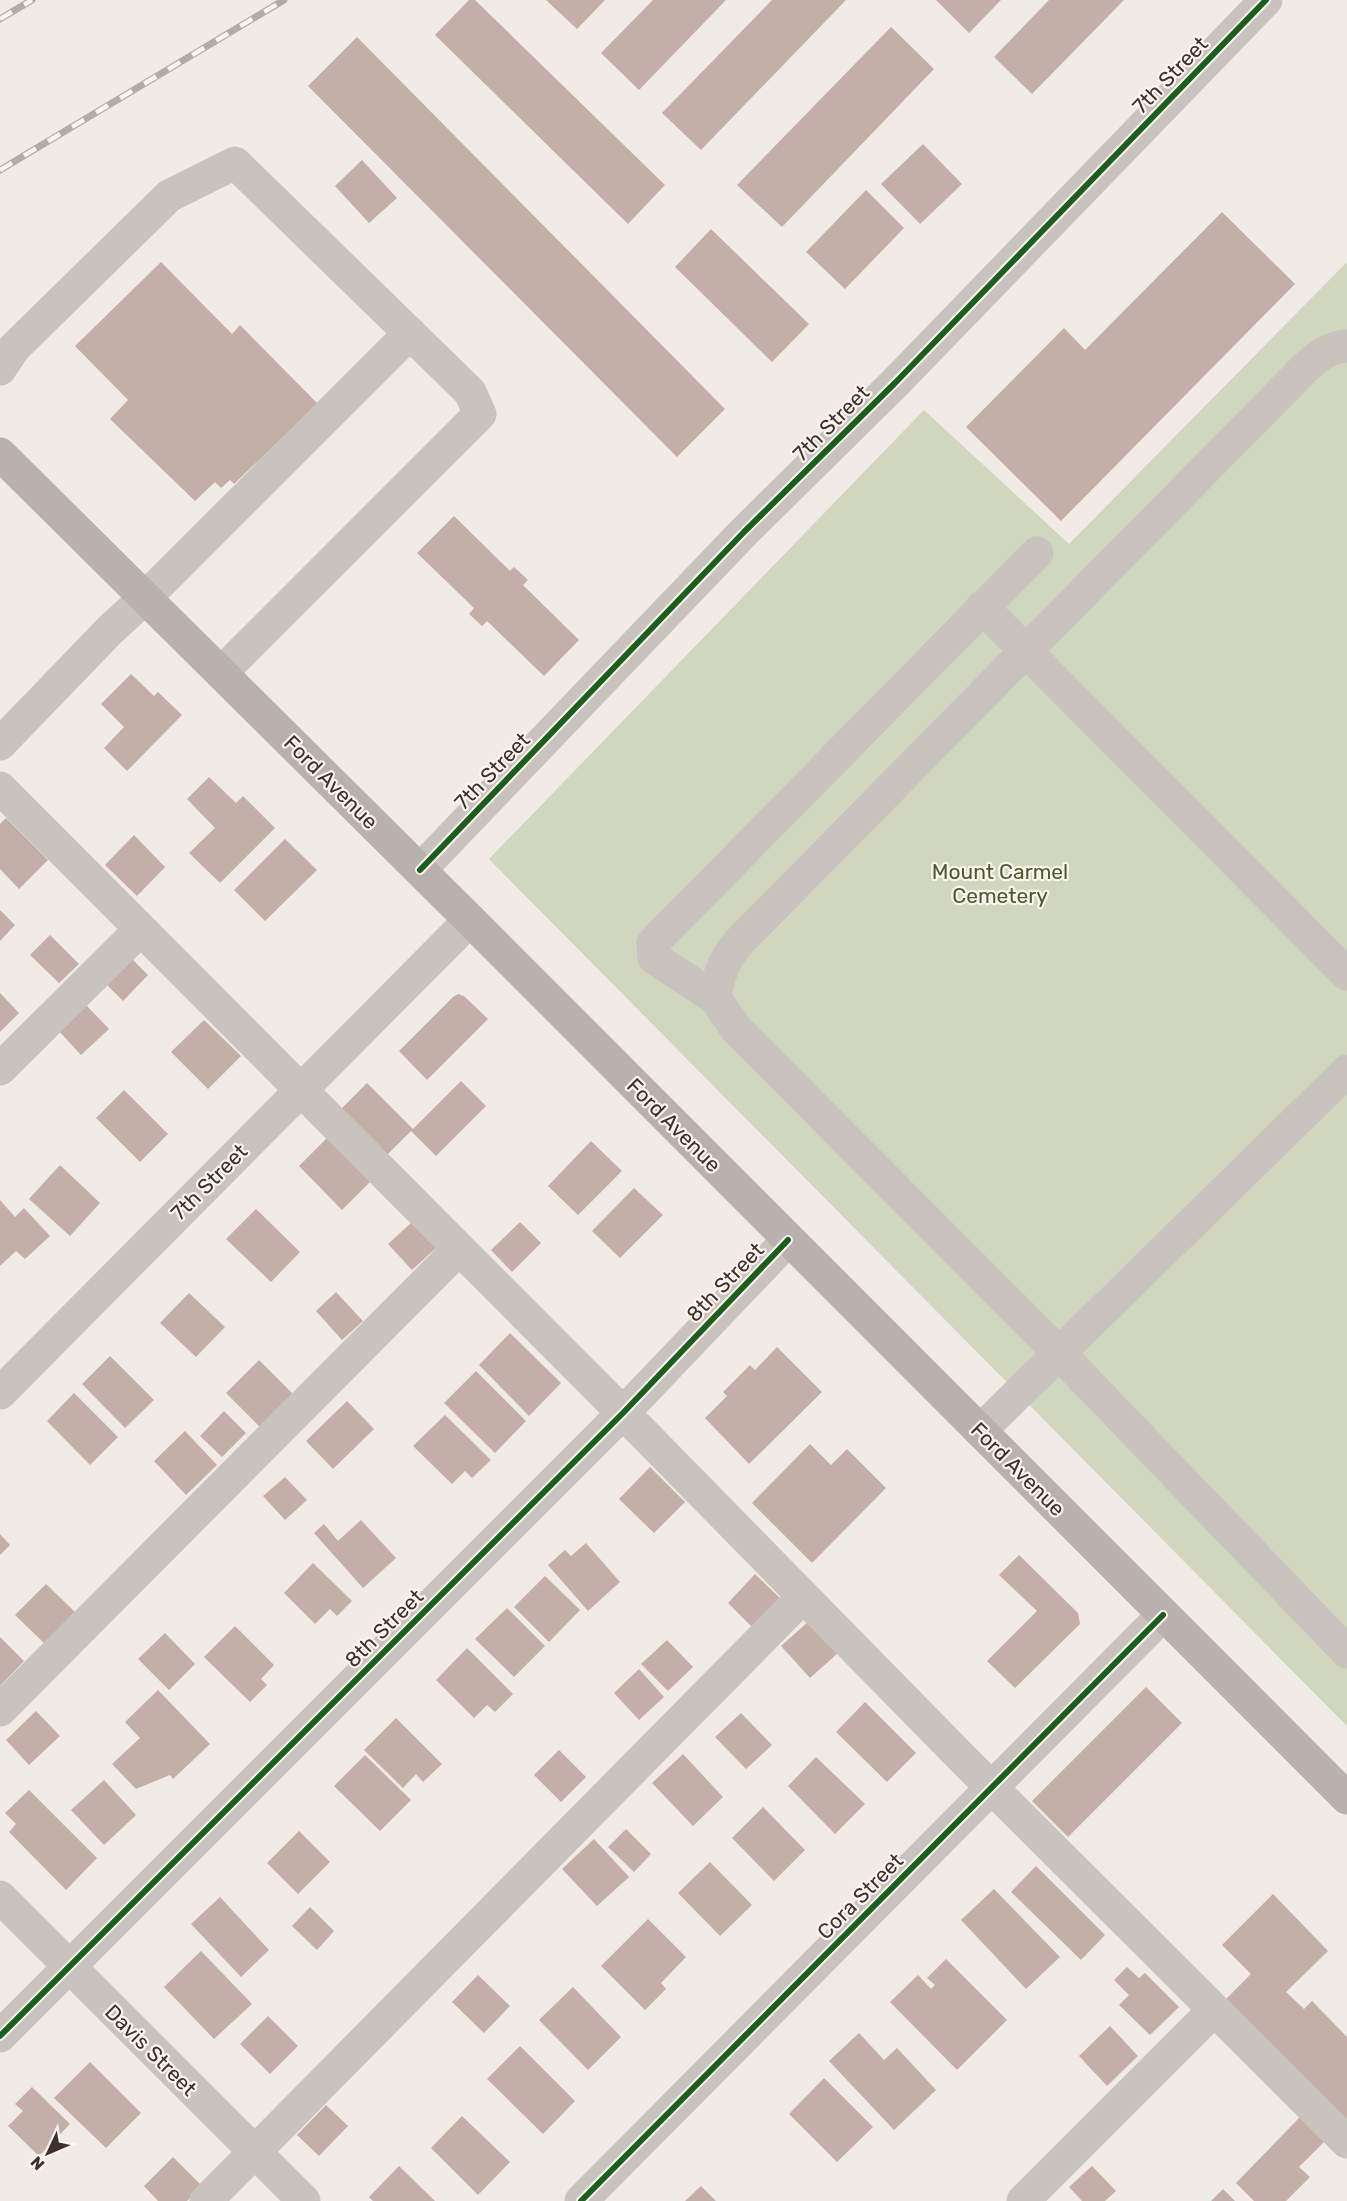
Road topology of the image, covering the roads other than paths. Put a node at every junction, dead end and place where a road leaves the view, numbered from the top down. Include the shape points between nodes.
1 (1266, 0) edge
2 (410, 333) junction
3 (1347, 346) edge
4 (7, 358) edge
5 (0, 454) edge
6 (1037, 553) dead end
7 (145, 598) junction
8 (982, 607) junction
9 (1026, 651) junction
10 (221, 673) junction
11 (0, 744) edge
12 (0, 788) edge
13 (420, 870) junction
14 (470, 920) junction
15 (140, 930) junction
16 (1347, 974) edge
17 (715, 998) junction
18 (0, 1069) edge
19 (1347, 1071) edge
20 (300, 1090) junction
21 (788, 1240) junction
22 (459, 1249) junction
23 (1059, 1353) junction
24 (0, 1393) edge
25 (623, 1413) junction
26 (980, 1431) junction
27 (803, 1597) junction
28 (1163, 1615) junction
29 (1347, 1652) edge
30 (0, 1710) edge
31 (992, 1787) junction
32 (1347, 1798) edge
33 (0, 1897) edge
34 (68, 1967) junction
35 (1214, 2010) junction
36 (0, 2036) edge
37 (1347, 2142) edge
38 (255, 2152) junction
39 (206, 2201) edge
40 (304, 2201) edge
41 (580, 2201) edge
42 (1023, 2201) edge

1 - 13 street, 7th Street via 895,383 744,532
2 - 4 street via 235,163 169,196
2 - 7 street
2 - 10 street via 470,392 480,414
3 - 9 street via 1317,356
5 - 7 main road, Ford Avenue
6 - 8 street
7 - 10 main road, Ford Avenue
7 - 11 street
8 - 9 street
8 - 17 street via 653,943 654,958
9 - 16 street
9 - 17 street via 738,943 726,957
10 - 13 main road, Ford Avenue
12 - 15 street
13 - 14 main road, Ford Avenue
14 - 20 street, 7th Street
14 - 21 main road, Ford Avenue
15 - 18 street
15 - 20 street
17 - 23 street via 737,1030
19 - 23 street
20 - 22 street
20 - 24 street, 7th Street
21 - 25 street, 8th Street
21 - 26 main road, Ford Avenue
22 - 25 street
22 - 30 street
23 - 26 street
23 - 29 street
25 - 27 street
25 - 34 street, 8th Street
26 - 28 main road, Ford Avenue
27 - 31 street
27 - 38 street
28 - 31 street, Cora Street
28 - 32 main road, Ford Avenue
31 - 35 street
31 - 41 street, Cora Street
33 - 34 street, Davis Street
34 - 36 street, 8th Street
34 - 38 street, Davis Street
35 - 37 street
35 - 42 street
38 - 39 street
38 - 40 street, Davis Street

